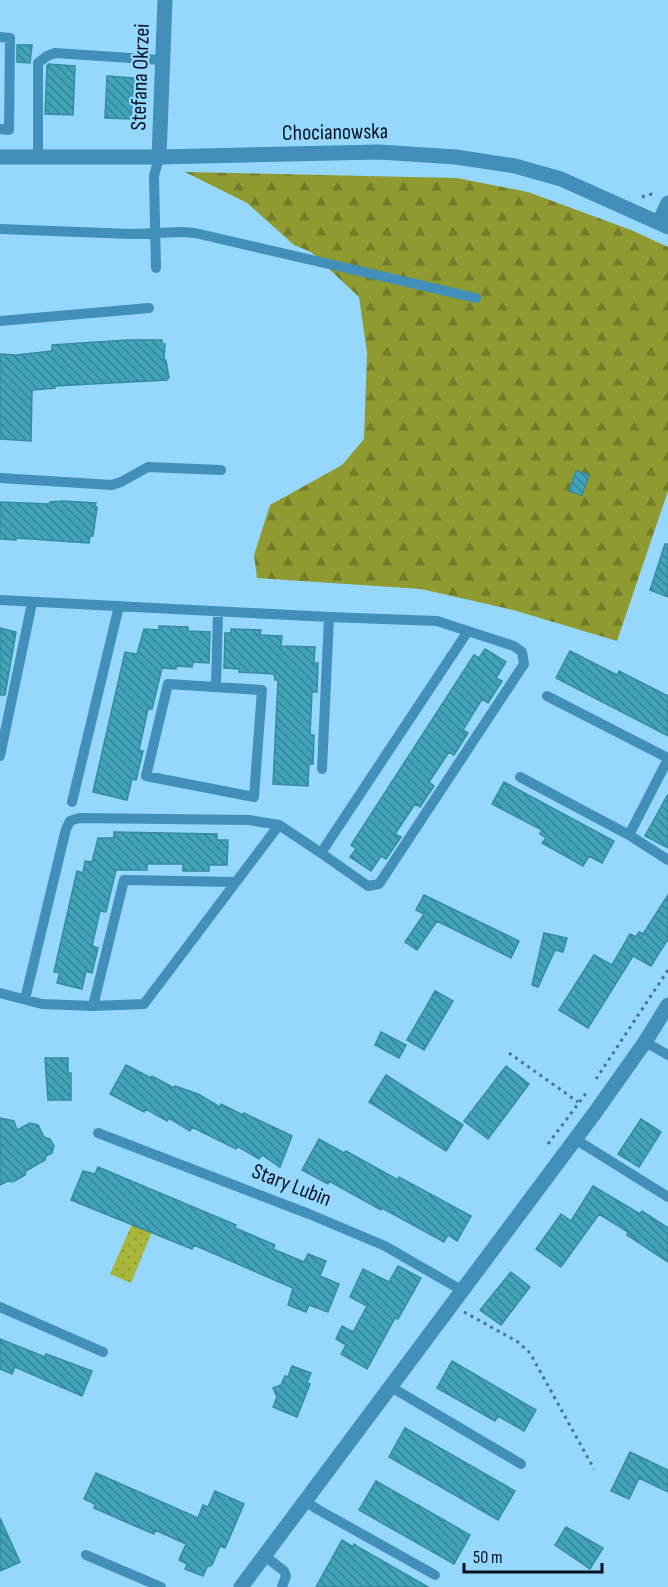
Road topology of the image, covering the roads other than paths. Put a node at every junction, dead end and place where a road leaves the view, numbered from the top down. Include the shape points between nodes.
1 (165, 0) edge
2 (0, 37) edge
3 (161, 60) junction
4 (0, 129) edge
5 (0, 157) edge
6 (38, 157) junction
7 (159, 157) junction
8 (668, 203) edge
9 (663, 224) edge
10 (0, 229) edge
11 (156, 233) junction
12 (156, 268) dead end
13 (476, 298) dead end
14 (148, 308) dead end
15 (0, 321) edge
16 (221, 470) dead end
17 (0, 478) edge
18 (0, 600) edge
19 (32, 603) junction
20 (119, 606) junction
21 (218, 612) junction
22 (329, 617) junction
23 (468, 631) junction
24 (216, 686) junction
25 (547, 696) dead end
26 (0, 756) edge
27 (668, 759) edge
28 (321, 769) dead end
29 (520, 777) dead end
30 (72, 802) dead end
31 (279, 825) junction
32 (629, 836) junction
33 (321, 853) junction
34 (668, 860) edge
35 (235, 882) junction
36 (0, 993) edge
37 (25, 999) junction
38 (668, 1005) edge
39 (93, 1006) junction
40 (645, 1042) junction
41 (668, 1055) edge
42 (98, 1133) dead end
43 (575, 1139) junction
44 (668, 1197) edge
45 (463, 1291) junction
46 (0, 1307) edge
47 (103, 1352) dead end
48 (391, 1387) junction
49 (521, 1464) dead end
50 (305, 1501) junction
51 (86, 1555) dead end
52 (265, 1556) junction
53 (435, 1575) dead end
54 (161, 1587) edge
55 (241, 1587) edge
56 (282, 1587) edge

1 - 3 street, Stefana Okrzei
2 - 4 lane via 10,38 9,130
3 - 6 lane via 56,53 38,63
3 - 7 street, Stefana Okrzei
5 - 6 street, Chocianowska
6 - 7 street, Chocianowska
7 - 9 street, Chocianowska via 379,152 456,157 561,179
7 - 11 lane via 154,176
8 - 9 street, Chocianowska
10 - 11 lane
11 - 12 lane
11 - 13 lane via 195,233
14 - 15 lane
16 - 17 lane via 148,467 112,485
18 - 19 lane
19 - 20 lane
19 - 26 lane
20 - 21 lane
20 - 30 lane
21 - 22 lane
21 - 24 lane
22 - 23 lane via 438,621
22 - 28 lane
23 - 33 lane
23 - 33 lane via 514,646 522,652 524,664 379,884 368,886
24 - 24 lane via 168,684 146,776 254,797 262,690
25 - 27 lane
27 - 32 lane
29 - 32 lane
31 - 33 lane
31 - 35 lane
31 - 37 lane via 249,820 70,821
32 - 34 lane
35 - 39 lane via 144,1004
35 - 39 lane via 124,880
36 - 37 lane
37 - 39 lane via 42,1004
38 - 40 street
40 - 41 lane
40 - 43 street
42 - 45 lane, Stary Lubin via 385,1246
43 - 44 lane
43 - 45 street
45 - 48 street
46 - 47 lane
48 - 49 lane
48 - 50 street
50 - 52 street
50 - 53 lane
51 - 54 lane
52 - 55 street
52 - 56 lane via 284,1571

